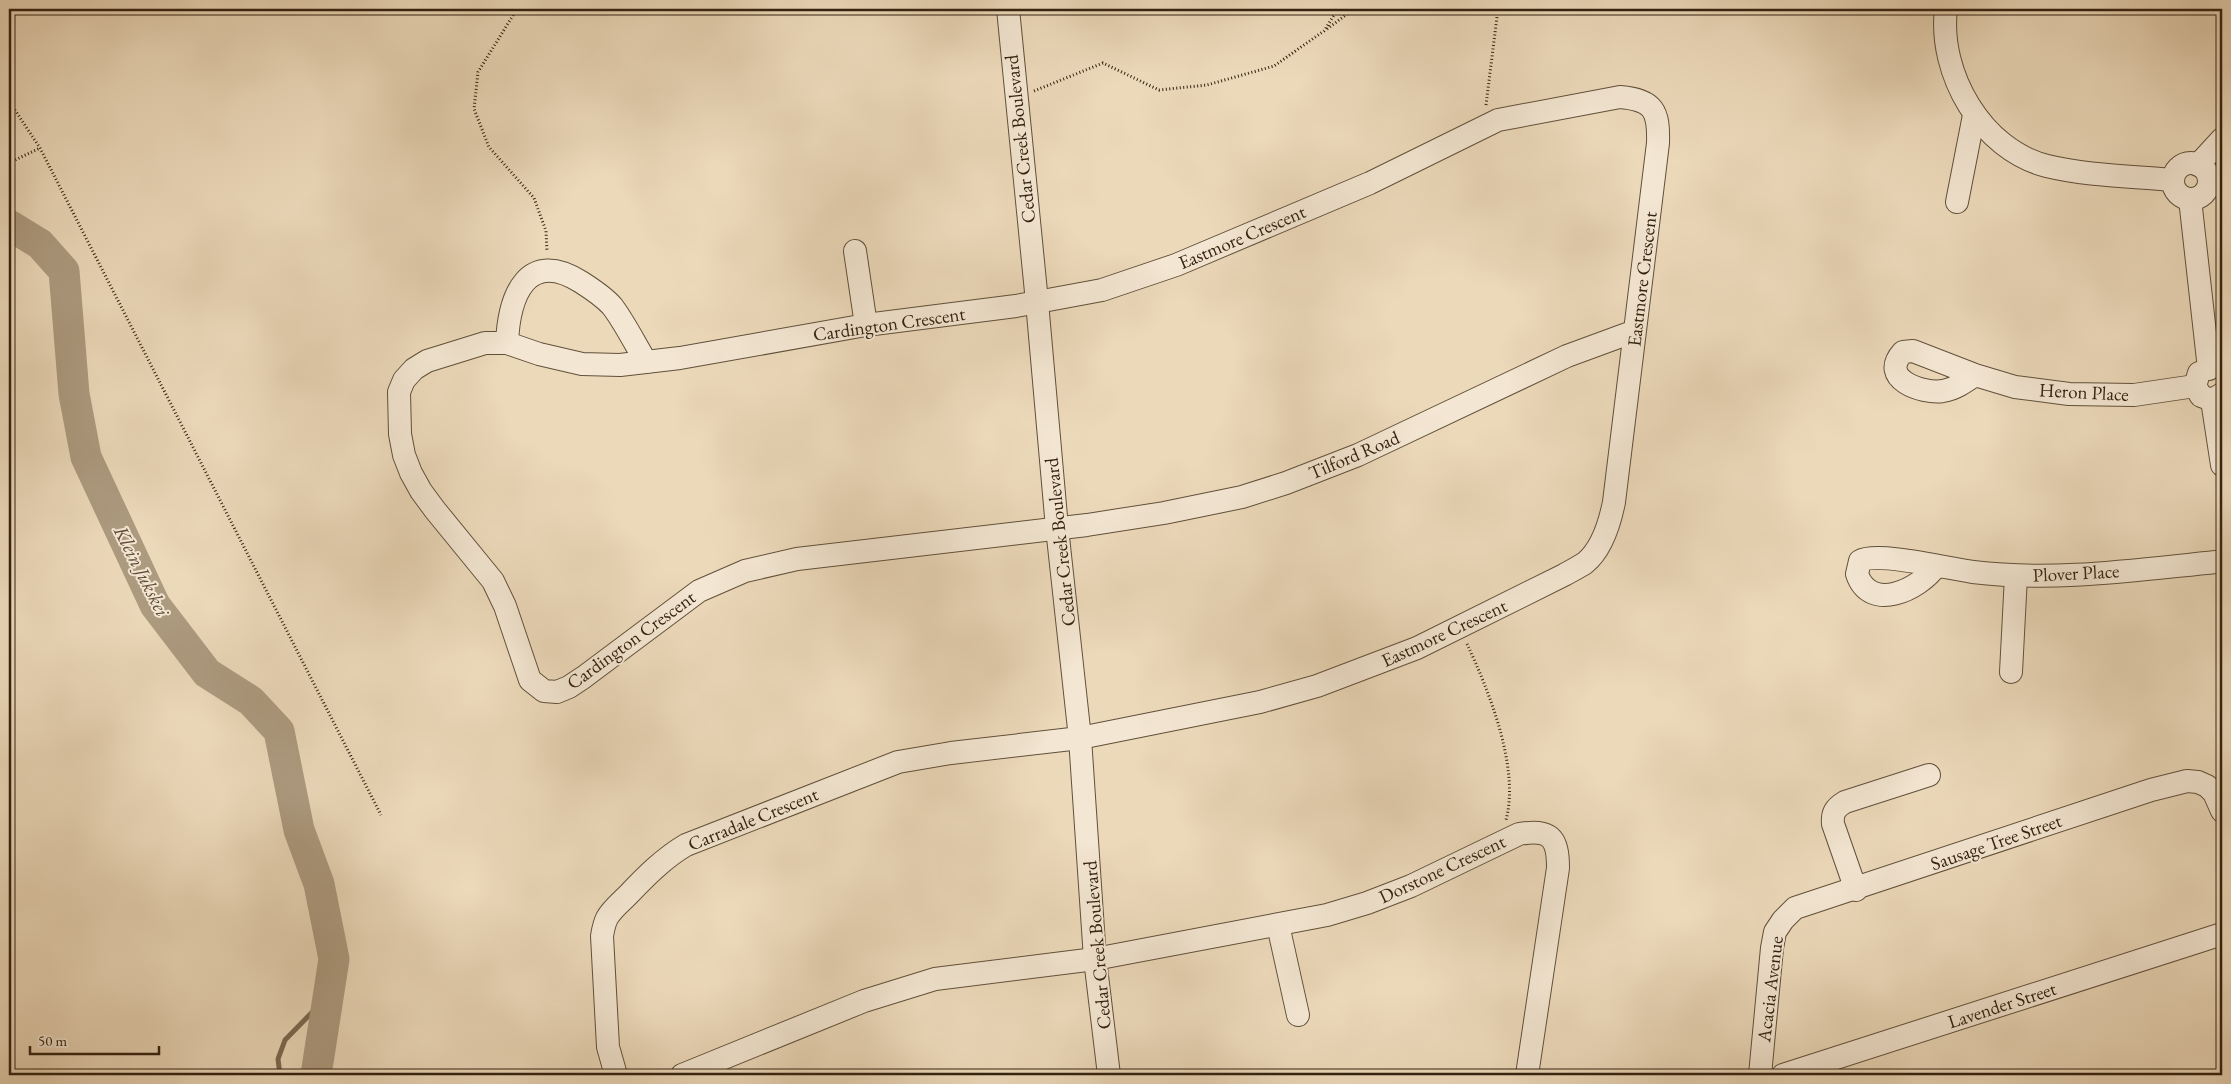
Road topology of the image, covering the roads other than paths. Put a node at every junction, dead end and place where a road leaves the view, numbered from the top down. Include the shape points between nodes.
1 (1946, 9) edge
2 (1008, 13) edge
3 (1974, 115) junction
4 (2222, 139) edge
5 (2198, 165) junction
6 (2173, 180) junction
7 (2190, 199) junction
8 (1957, 202) dead end
9 (855, 251) dead end
10 (1037, 302) junction
11 (866, 325) junction
12 (1635, 331) junction
13 (507, 343) junction
14 (646, 362) junction
15 (1975, 375) dead end
16 (2209, 376) edge
17 (2217, 397) edge
18 (2222, 465) edge
19 (1057, 528) junction
20 (2220, 560) edge
21 (1936, 566) dead end
22 (2016, 576) junction
23 (2011, 672) dead end
24 (1080, 738) junction
25 (1929, 775) dead end
26 (2222, 811) edge
27 (1856, 890) junction
28 (1795, 908) joint
29 (1278, 925) junction
30 (2222, 934) edge
31 (1095, 958) junction
32 (1298, 1015) dead end
33 (616, 1075) edge
34 (682, 1075) edge
35 (1109, 1075) edge
36 (1527, 1075) edge
37 (1760, 1075) edge
38 (1783, 1075) edge

1 - 3 street via 1950,61 1957,84
2 - 10 street, Cedar Creek Boulevard
3 - 6 street via 2008,148 2047,166
3 - 8 street
4 - 5 street
5 - 6 street via 2185,164 2174,174
5 - 7 street via 2207,175 2207,189
6 - 7 street via 2177,193
7 - 16 street
9 - 11 street
10 - 11 street, Cardington Crescent
10 - 12 street, Eastmore Crescent via 1102,290 1176,265 1370,183 1498,120 1620,97 1647,102 1655,112 1658,125
10 - 19 street, Cedar Creek Boulevard
11 - 14 street, Cardington Crescent
12 - 19 street, Tilford Road via 1568,356 1358,455 1286,483 1212,504
12 - 24 street, Eastmore Crescent via 1614,502 1610,520 1586,562 1384,662 1288,695
13 - 14 street, Cardington Crescent via 582,364
13 - 14 street via 510,313 518,290 534,274 547,271 572,276 611,305
13 - 19 street, Cardington Crescent via 485,343 427,361 414,369 404,380 400,392 400,434 404,455 421,490 493,581 530,680 544,691 557,692 569,687 699,591 744,571 797,559
15 - 16 street, Heron Place via 2015,387 2069,394 2134,395
16 - 17 street via 2201,396
17 - 18 street
19 - 24 street, Cedar Creek Boulevard
20 - 22 street, Plover Place via 2071,576
21 - 22 street, Plover Place
22 - 23 street
24 - 31 street, Cedar Creek Boulevard
24 - 33 street, Carradale Crescent via 898,762 709,835 669,855 617,906 604,926 608,1047
25 - 27 street via 1836,807 1833,824
26 - 27 street, Sausage Tree Street via 2207,786 2187,781 2112,802
27 - 28 street, Sausage Tree Street
28 - 37 street, Acacia Avenue via 1775,932
29 - 31 street, Dorstone Crescent
29 - 32 street
29 - 36 street, Dorstone Crescent via 1367,903 1411,886 1519,834 1536,832 1551,837 1558,853 1553,907
30 - 38 street, Lavender Street
31 - 34 street via 935,980 897,990
31 - 35 street, Cedar Creek Boulevard

